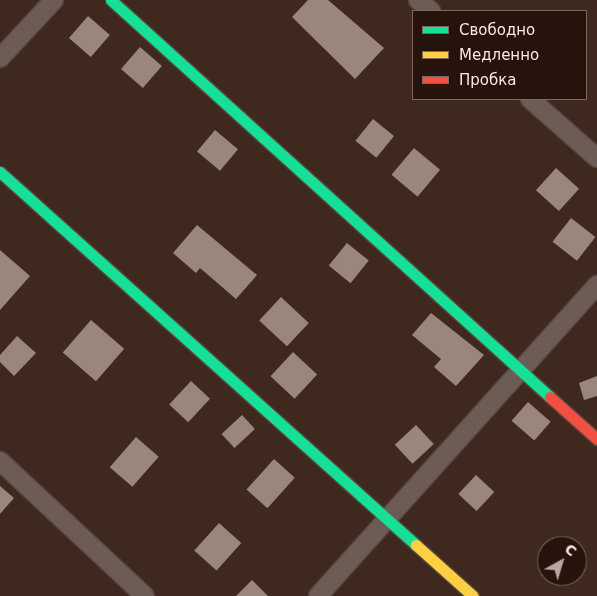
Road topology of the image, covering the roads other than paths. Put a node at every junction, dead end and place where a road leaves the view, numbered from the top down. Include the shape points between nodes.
1 (54, 0) edge
2 (111, 0) edge
3 (418, 0) edge
4 (430, 10) edge
5 (0, 58) edge
6 (531, 100) edge
7 (597, 158) edge
8 (0, 172) edge
9 (597, 285) edge
10 (522, 370) junction
11 (597, 439) edge
12 (0, 461) edge
13 (388, 520) junction
14 (145, 596) edge
15 (318, 596) edge
16 (473, 596) edge

1 - 5 street
2 - 10 street
3 - 4 street
6 - 7 street
8 - 13 street
9 - 10 street
10 - 11 street
10 - 13 street
12 - 14 street
13 - 15 street
13 - 16 street

